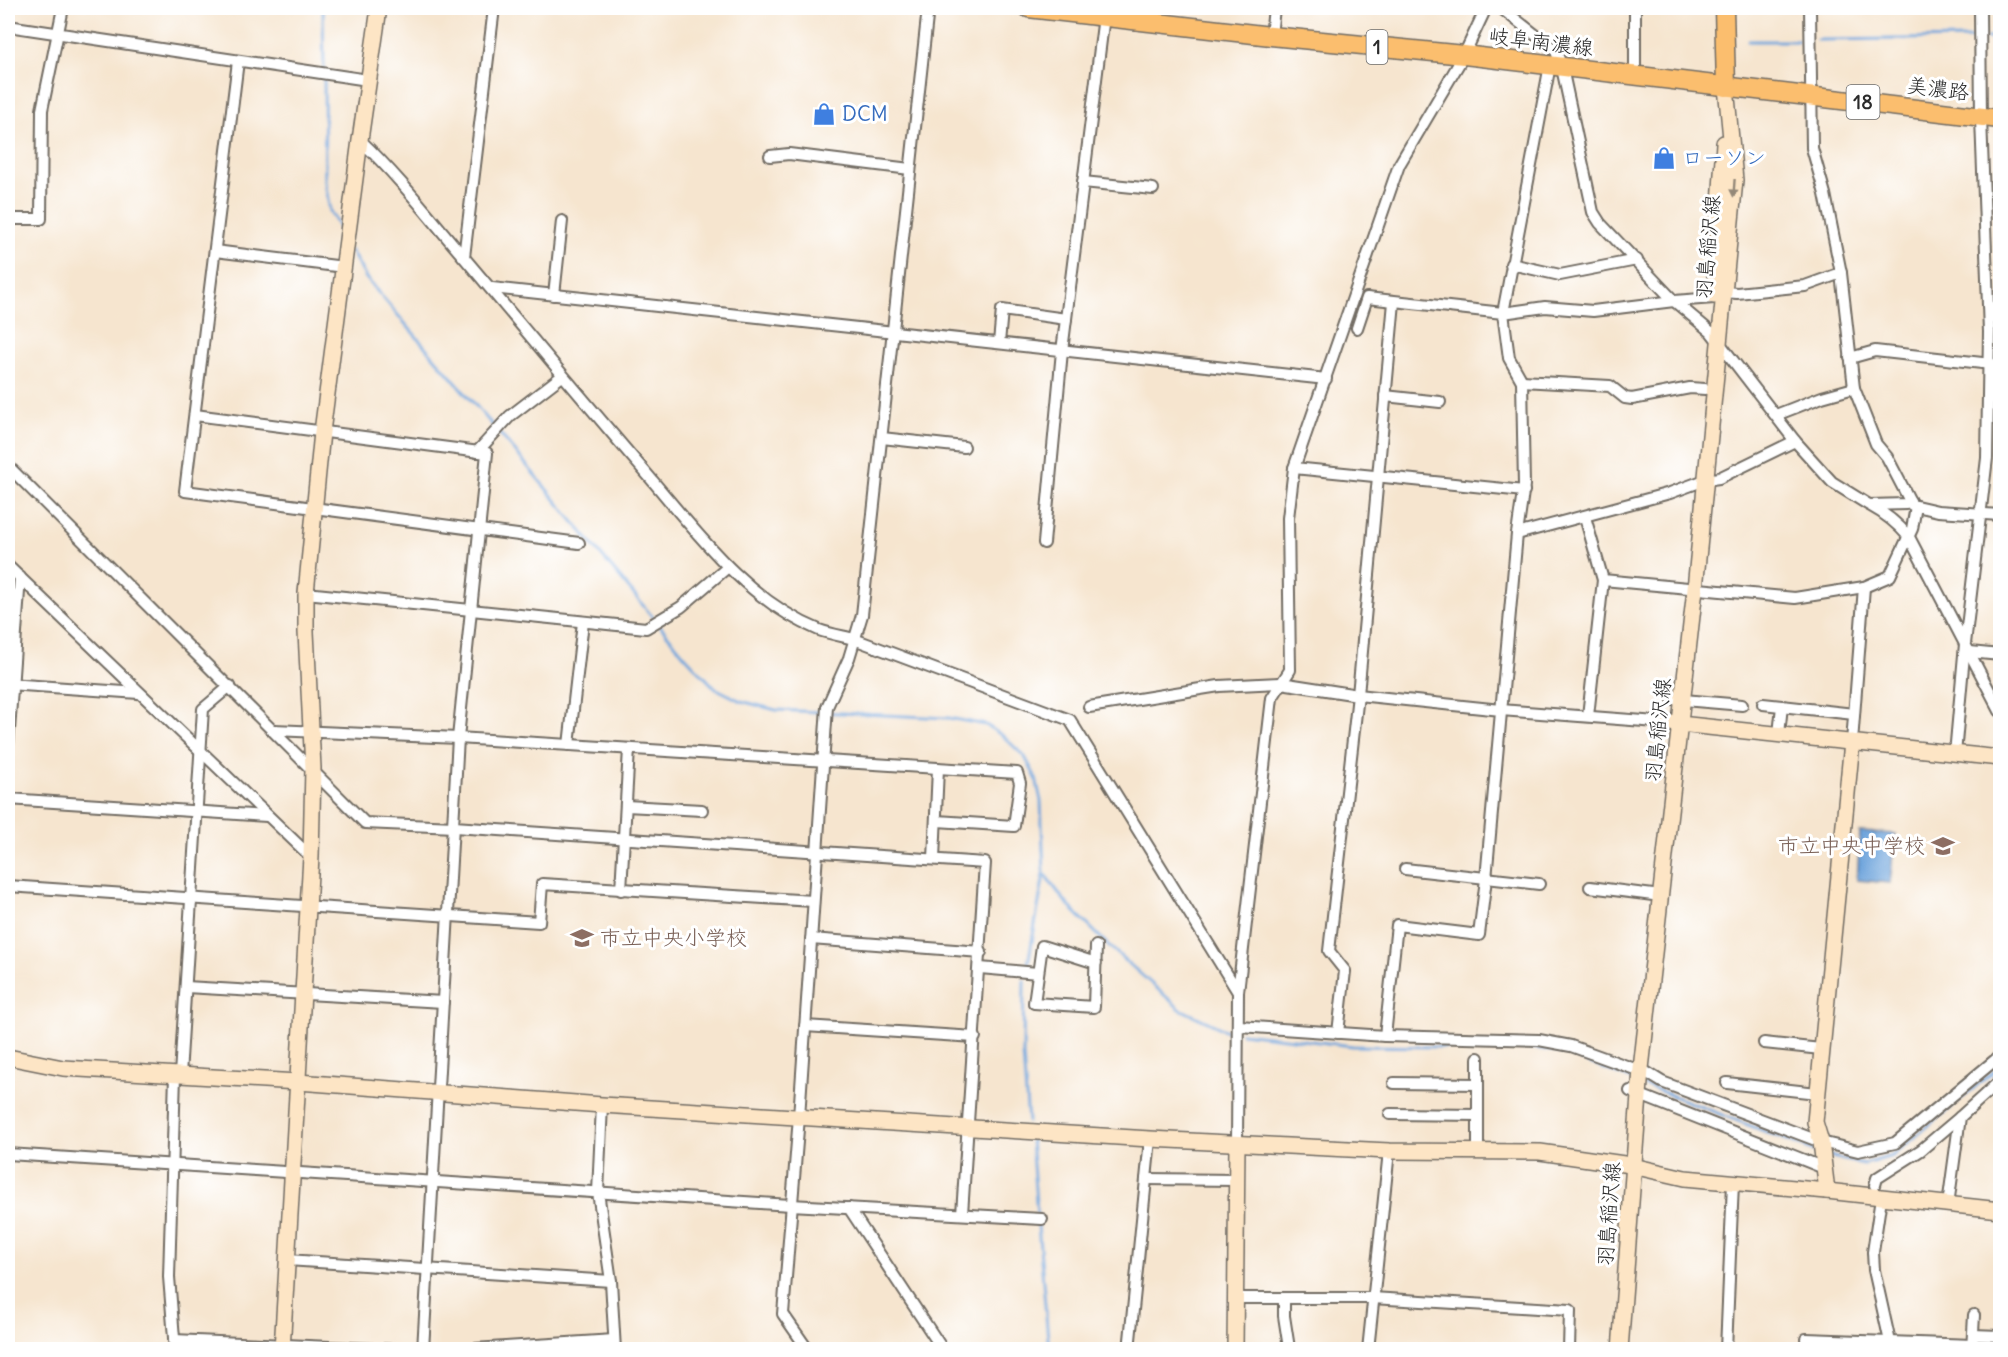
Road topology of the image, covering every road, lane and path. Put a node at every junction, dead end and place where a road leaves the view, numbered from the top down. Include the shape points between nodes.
1 (63, 8) edge
2 (379, 8) edge
3 (494, 8) edge
4 (928, 8) edge
5 (1028, 8) edge
6 (1274, 8) edge
7 (1486, 8) edge
8 (1501, 8) edge
9 (1635, 8) edge
10 (1724, 8) edge
11 (1810, 8) edge
12 (1980, 8) edge
13 (1105, 12) edge
14 (8, 27) edge
15 (57, 34) junction
16 (1271, 36) junction
17 (1464, 55) junction
18 (238, 61) junction
19 (1556, 67) junction
20 (1635, 75) junction
21 (368, 80) junction
22 (1726, 87) junction
23 (1811, 95) junction
24 (1981, 118) junction
25 (2001, 119) edge
26 (360, 140) junction
27 (770, 156) dead end
28 (910, 169) junction
29 (1083, 182) junction
30 (1153, 189) dead end
31 (8, 219) edge
32 (562, 221) dead end
33 (215, 251) junction
34 (464, 257) junction
35 (1637, 260) junction
36 (1511, 264) junction
37 (344, 265) junction
38 (1841, 273) junction
39 (492, 288) junction
40 (1719, 295) junction
41 (554, 296) junction
42 (1674, 301) junction
43 (1394, 302) junction
44 (1503, 313) junction
45 (1066, 319) junction
46 (1357, 328) dead end
47 (892, 332) junction
48 (1715, 338) junction
49 (999, 343) junction
50 (1062, 351) junction
51 (1850, 358) junction
52 (1988, 364) junction
53 (2001, 365) edge
54 (562, 376) junction
55 (1326, 379) junction
56 (1522, 381) junction
57 (1854, 388) junction
58 (1706, 389) junction
59 (1385, 396) junction
60 (1440, 402) dead end
61 (195, 415) junction
62 (1776, 416) junction
63 (322, 432) junction
64 (882, 438) junction
65 (1795, 441) junction
66 (964, 447) dead end
67 (477, 452) junction
68 (8, 466) edge
69 (1294, 468) junction
70 (1378, 476) junction
71 (1701, 481) junction
72 (1524, 491) junction
73 (1913, 504) junction
74 (1869, 505) junction
75 (314, 509) junction
76 (1980, 514) junction
77 (2001, 515) edge
78 (1585, 517) junction
79 (480, 529) junction
80 (1517, 534) junction
81 (1909, 537) junction
82 (579, 543) dead end
83 (1044, 543) dead end
84 (8, 566) edge
85 (728, 567) junction
86 (20, 577) junction
87 (1604, 580) junction
88 (1864, 587) junction
89 (1690, 589) junction
90 (306, 593) junction
91 (472, 610) junction
92 (583, 622) junction
93 (854, 639) junction
94 (1968, 648) junction
95 (2001, 655) edge
96 (1281, 683) junction
97 (10, 684) edge
98 (230, 686) junction
99 (139, 693) junction
100 (1358, 695) junction
101 (1677, 699) junction
102 (1763, 704) dead end
103 (1742, 705) dead end
104 (1782, 706) junction
105 (1089, 707) dead end
106 (1501, 710) junction
107 (2001, 711) edge
108 (1854, 714) junction
109 (1588, 716) junction
110 (1675, 723) junction
111 (274, 730) junction
112 (312, 730) junction
113 (1779, 734) junction
114 (458, 738) junction
115 (1852, 742) junction
116 (8, 745) edge
117 (569, 745) junction
118 (629, 749) junction
119 (200, 752) junction
120 (1955, 754) junction
121 (2001, 758) edge
122 (824, 761) junction
123 (313, 768) junction
124 (938, 768) junction
125 (8, 800) edge
126 (626, 806) junction
127 (702, 810) dead end
128 (196, 812) junction
129 (267, 816) junction
130 (937, 821) junction
131 (454, 827) junction
132 (624, 838) junction
133 (816, 852) junction
134 (311, 857) junction
135 (934, 859) junction
136 (1405, 869) dead end
137 (1486, 879) junction
138 (1539, 884) dead end
139 (8, 886) edge
140 (1590, 886) dead end
141 (621, 890) junction
142 (1656, 895) junction
143 (191, 898) junction
144 (813, 902) junction
145 (309, 906) junction
146 (449, 916) junction
147 (811, 939) junction
148 (1096, 946) dead end
149 (981, 952) junction
150 (1096, 963) junction
151 (980, 968) junction
152 (1038, 973) junction
153 (186, 987) junction
154 (1239, 992) junction
155 (303, 994) junction
156 (443, 1002) junction
157 (805, 1026) junction
158 (1239, 1031) junction
159 (1338, 1033) junction
160 (1385, 1036) junction
161 (975, 1037) junction
162 (1764, 1043) dead end
163 (1821, 1049) junction
164 (2001, 1056) edge
165 (8, 1058) edge
166 (1478, 1058) dead end
167 (178, 1075) junction
168 (1636, 1081) junction
169 (2001, 1081) edge
170 (298, 1082) junction
171 (1394, 1083) dead end
172 (1727, 1083) dead end
173 (1478, 1084) junction
174 (437, 1093) junction
175 (1816, 1093) junction
176 (602, 1105) junction
177 (1390, 1114) dead end
178 (1478, 1115) junction
179 (798, 1117) junction
180 (1960, 1117) junction
181 (969, 1127) junction
182 (1150, 1139) junction
183 (1237, 1144) junction
184 (1389, 1151) junction
185 (1478, 1151) junction
186 (8, 1154) edge
187 (1822, 1154) junction
188 (171, 1164) junction
189 (1629, 1165) junction
190 (292, 1173) junction
191 (1146, 1179) junction
192 (1236, 1180) junction
193 (433, 1182) junction
194 (1733, 1183) junction
195 (1827, 1191) junction
196 (598, 1192) junction
197 (1878, 1192) junction
198 (791, 1205) junction
199 (1948, 1205) junction
200 (849, 1208) junction
201 (2001, 1210) edge
202 (962, 1214) junction
203 (1042, 1219) dead end
204 (287, 1260) junction
205 (428, 1269) junction
206 (611, 1281) junction
207 (1234, 1298) junction
208 (1284, 1298) junction
209 (1372, 1298) junction
210 (1974, 1315) dead end
211 (2001, 1336) edge
212 (1806, 1340) dead end
213 (1973, 1343) edge
214 (175, 1345) edge
215 (615, 1345) edge
216 (1890, 1346) edge
217 (282, 1348) edge
218 (397, 1350) edge
219 (423, 1350) edge
220 (459, 1350) edge
221 (808, 1350) edge
222 (944, 1350) edge
223 (1129, 1350) edge
224 (1235, 1350) edge
225 (1281, 1350) edge
226 (1368, 1350) edge
227 (1569, 1350) edge
228 (1610, 1350) edge
229 (1620, 1350) edge
230 (1726, 1350) edge

1 - 15 street
2 - 21 street
3 - 34 street
4 - 28 street
5 - 13 main road, 岐阜南濃線 / 1
6 - 16 street
7 - 17 street
8 - 19 street via 1556,51
9 - 20 street
10 - 22 main road
11 - 23 street
12 - 24 street
13 - 16 main road, 岐阜南濃線 / 1
13 - 29 street
14 - 15 street
15 - 18 street
15 - 31 street via 42,110 41,219
16 - 17 main road, 岐阜南濃線 / 1
17 - 19 main road, 岐阜南濃線 / 1
17 - 55 street via 1399,165
18 - 21 street
18 - 33 street
19 - 20 main road, 岐阜南濃線 / 1
19 - 35 street via 1593,212
19 - 36 street
20 - 22 main road, 岐阜南濃線 / 1
21 - 26 street
22 - 23 main road, 美濃路 / 18
22 - 40 street, 羽島稲沢線
23 - 24 main road, 美濃路 / 18
23 - 38 street via 1812,148 1826,194
24 - 25 main road, 美濃路 / 18
24 - 52 street
26 - 34 street
26 - 37 street
27 - 28 street via 789,154
28 - 47 street
29 - 30 street
29 - 45 street
32 - 41 street
33 - 37 street
33 - 61 street
34 - 39 street
35 - 36 street via 1560,275
35 - 42 street
36 - 44 street
37 - 63 street
38 - 40 street via 1804,286
38 - 51 street
39 - 41 street
39 - 54 street
40 - 42 street
40 - 48 street, 羽島稲沢線
41 - 47 street
42 - 44 street via 1593,311 1545,307
42 - 48 street
43 - 44 street
43 - 46 street via 1367,298
43 - 59 street
44 - 56 street via 1509,358
45 - 49 street via 1002,310
45 - 50 street
47 - 49 street
47 - 64 street
48 - 58 street, 羽島稲沢線
48 - 62 street
48 - 71 street, 羽島稲沢線
49 - 50 street
50 - 55 street
50 - 83 street
51 - 52 street via 1875,351
51 - 57 street
52 - 53 street
52 - 76 street via 1987,458
54 - 67 street via 510,416
54 - 85 street
55 - 69 street
56 - 58 street via 1610,386 1632,399 1690,388
56 - 72 street
57 - 62 street
57 - 73 street via 1876,444
58 - 71 street, 羽島稲沢線
59 - 60 street
59 - 70 street
61 - 63 street
61 - 75 street via 185,492
62 - 65 street
63 - 67 street
63 - 75 street
64 - 66 street
64 - 93 street via 862,615
65 - 71 street via 1719,478
65 - 74 street via 1832,482
67 - 79 street via 487,453
68 - 98 street
69 - 70 street
69 - 96 street via 1288,518 1290,669
70 - 72 street
70 - 100 street
71 - 78 street
71 - 89 street, 羽島稲沢線
72 - 80 street
73 - 74 street
73 - 76 street via 1938,511
73 - 81 street
74 - 81 street via 1883,512
75 - 79 street
75 - 90 street
76 - 77 street
76 - 94 street
78 - 80 street
78 - 87 street
79 - 82 street
79 - 91 street
80 - 106 street
81 - 88 street via 1890,576
81 - 94 street
84 - 86 street
85 - 92 street via 681,607 646,628
85 - 93 street via 782,610 819,630
86 - 97 street
86 - 99 street
87 - 89 street
87 - 109 street
88 - 89 street via 1796,598
88 - 108 street
89 - 101 street, 羽島稲沢線
90 - 91 street
90 - 112 street
91 - 92 street
91 - 114 street
92 - 117 street
93 - 122 street via 827,707
93 - 154 street via 1070,720
94 - 95 street
94 - 107 street
94 - 120 street
96 - 100 street
96 - 105 street via 1219,686
96 - 154 street via 1272,698
97 - 99 street
97 - 116 street
98 - 111 street
98 - 119 street via 203,709
99 - 119 street
100 - 106 street
100 - 159 street via 1329,951 1346,971
101 - 103 street
101 - 110 street, 羽島稲沢線
102 - 104 street
104 - 108 street
104 - 113 street
106 - 109 street
106 - 137 street
108 - 115 street
109 - 110 street
110 - 113 street
110 - 142 street, 羽島稲沢線
111 - 112 street
111 - 123 street
112 - 114 street
112 - 123 street
113 - 115 street
114 - 117 street
114 - 131 street
115 - 120 street
115 - 163 street
117 - 118 street
118 - 122 street
118 - 126 street
119 - 128 street
119 - 129 street
120 - 121 street
122 - 124 street
122 - 133 street
123 - 131 street via 365,823
123 - 134 street
124 - 130 street
124 - 130 street via 1017,773 1020,783 1014,826
125 - 128 street
126 - 127 street
126 - 132 street
128 - 129 street
128 - 143 street
129 - 134 street
130 - 135 street
131 - 132 street
131 - 146 street
132 - 133 street
132 - 141 street
133 - 135 street
133 - 144 street
134 - 145 street
135 - 149 street via 985,863
136 - 137 street
137 - 138 street
137 - 160 street via 1479,935 1397,925
139 - 143 street
140 - 142 street
141 - 144 street
141 - 146 street via 542,884 539,922
142 - 168 street, 羽島稲沢線
143 - 145 street
143 - 153 street
144 - 147 street
145 - 146 street
145 - 155 street
146 - 156 street
147 - 149 street
147 - 157 street
148 - 150 street
149 - 151 street
150 - 152 street via 1042,946
150 - 152 street via 1094,1007 1034,1003
151 - 152 street
151 - 161 street
153 - 155 street
153 - 167 street
154 - 158 street
155 - 156 street
155 - 170 street
156 - 174 street
157 - 161 street
157 - 179 street
158 - 159 street
158 - 183 street
159 - 160 street
160 - 168 street via 1539,1040 1571,1046
161 - 181 street
162 - 163 street
163 - 175 street
164 - 187 street via 1895,1143
165 - 167 street via 63,1068
166 - 173 street
167 - 170 street
167 - 188 street
168 - 187 street
168 - 187 street via 1662,1082
168 - 189 street, 羽島稲沢線
169 - 180 street
170 - 174 street
170 - 190 street
171 - 173 street
172 - 175 street
173 - 178 street
174 - 176 street
174 - 193 street
175 - 187 street via 1815,1122
176 - 179 street
176 - 196 street
177 - 178 street
178 - 185 street
179 - 181 street
179 - 198 street
180 - 197 street via 1921,1150 1877,1178
180 - 199 street
181 - 182 street
181 - 202 street
182 - 183 street
182 - 191 street
183 - 184 street
183 - 192 street
184 - 185 street
184 - 209 street
185 - 189 street via 1540,1152
186 - 188 street
187 - 195 street
188 - 190 street
188 - 214 street via 169,1277
189 - 194 street via 1685,1178
189 - 228 street, 羽島稲沢線
189 - 229 street, 羽島稲沢線
190 - 193 street
190 - 204 street
191 - 192 street
191 - 223 street
192 - 207 street
193 - 196 street
193 - 205 street
194 - 195 street
194 - 230 street
195 - 197 street
196 - 198 street
196 - 206 street
197 - 199 street
197 - 216 street via 1874,1270
198 - 200 street
198 - 221 street via 783,1314
199 - 201 street
200 - 202 street
200 - 222 street
202 - 203 street
204 - 205 street
204 - 217 street
205 - 206 street
205 - 219 street
206 - 215 street
207 - 208 street
207 - 224 street
208 - 209 street
208 - 225 street via 1289,1348
209 - 226 street
209 - 227 street via 1570,1310
210 - 213 street
211 - 213 street
212 - 216 street
213 - 216 street
214 - 217 street
215 - 220 street
217 - 218 street

